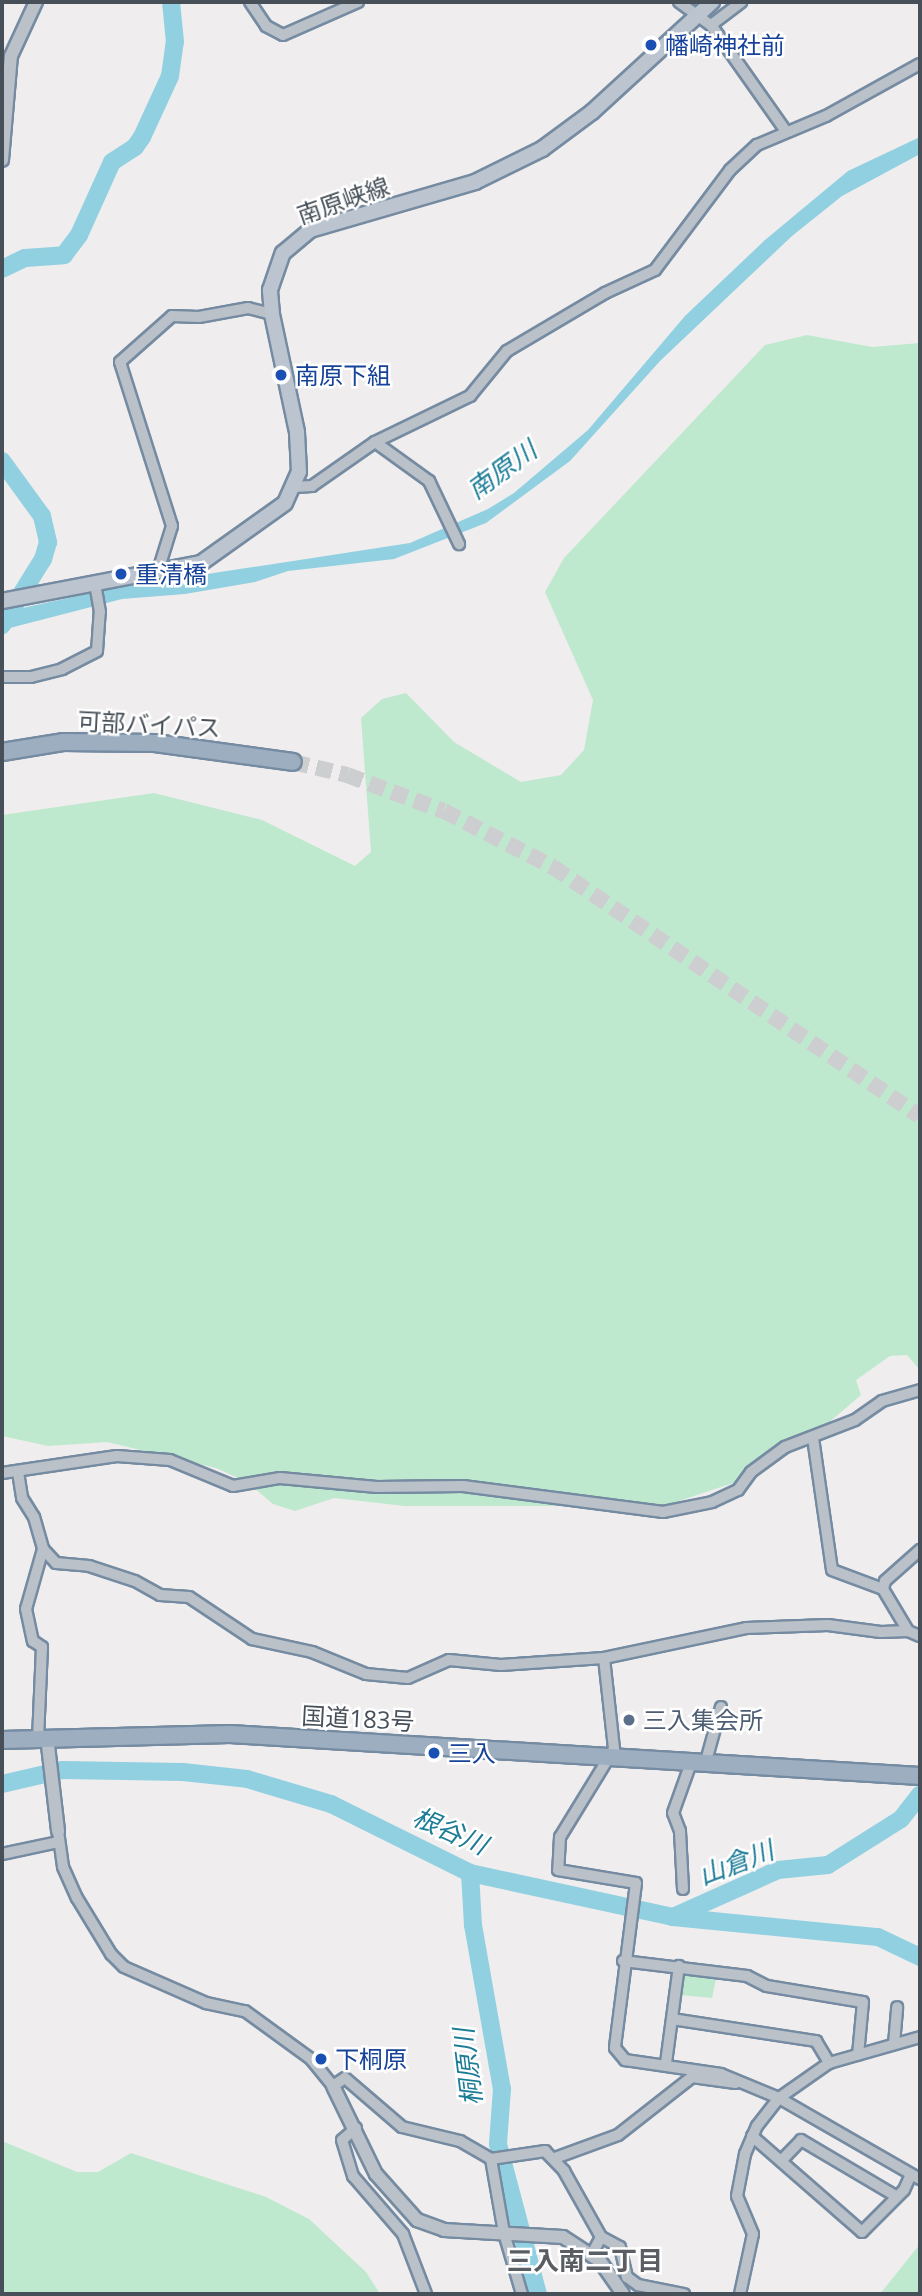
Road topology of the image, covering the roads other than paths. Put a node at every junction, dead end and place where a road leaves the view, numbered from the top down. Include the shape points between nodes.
1 (36, 2) edge
2 (250, 2) edge
3 (358, 2) edge
4 (679, 2) edge
5 (712, 2) edge
6 (741, 2) edge
7 (699, 14) junction
8 (711, 25) junction
9 (920, 64) edge
10 (785, 130) junction
11 (2, 160) edge
12 (272, 314) junction
13 (375, 442) junction
14 (295, 487) junction
15 (459, 544) dead end
16 (158, 571) junction
17 (95, 586) junction
18 (5, 600) edge
19 (2, 677) edge
20 (2, 752) edge
21 (293, 762) tunnel mouth
22 (920, 1390) edge
23 (813, 1438) junction
24 (18, 1472) junction
25 (2, 1473) edge
26 (43, 1549) junction
27 (920, 1550) edge
28 (883, 1589) junction
29 (908, 1631) junction
30 (920, 1636) edge
31 (604, 1658) junction
32 (722, 1707) dead end
33 (42, 1738) junction
34 (2, 1740) edge
35 (609, 1755) junction
36 (699, 1761) junction
37 (920, 1776) edge
38 (58, 1836) junction
39 (2, 1854) edge
40 (683, 1889) dead end
41 (623, 1961) junction
42 (679, 1966) junction
43 (897, 2007) dead end
44 (672, 2020) junction
45 (920, 2037) edge
46 (894, 2044) junction
47 (858, 2055) junction
48 (666, 2063) junction
49 (829, 2063) junction
50 (736, 2083) junction
51 (333, 2086) junction
52 (779, 2098) junction
53 (356, 2128) junction
54 (752, 2136) junction
55 (492, 2158) junction
56 (555, 2158) junction
57 (781, 2161) junction
58 (916, 2177) edge
59 (894, 2195) junction
60 (506, 2233) junction
61 (601, 2236) junction
62 (592, 2254) junction
63 (426, 2294) edge
64 (522, 2294) edge
65 (623, 2294) edge
66 (684, 2294) edge
67 (740, 2294) edge

1 - 11 street via 12,56
2 - 3 street via 266,26 283,35
4 - 7 street
5 - 7 main road, 南原峡線
6 - 8 street
7 - 8 street
7 - 12 main road, 南原峡線 via 592,112 513,166 475,182 328,224 295,240 274,271
8 - 10 street
9 - 10 street via 827,116
10 - 13 street via 757,145 730,170 655,271 605,293 507,351 470,396
12 - 14 main road, 南原峡線 via 297,432
12 - 16 street via 248,308 200,317 172,316 120,362 172,526
13 - 14 street via 312,486
13 - 15 street via 429,481
14 - 16 main road via 285,503 212,556
16 - 17 main road
17 - 18 main road
17 - 19 street via 100,612 97,651 62,669 31,677
20 - 21 highway, 可部バイパス via 64,742 155,743
22 - 23 street via 882,1401 855,1420
23 - 24 street via 785,1447 751,1472 737,1490 721,1498 663,1511 463,1486 377,1487 280,1478 233,1486 170,1460 117,1456
23 - 28 street via 832,1570
24 - 25 street
24 - 26 street via 22,1498 34,1517
26 - 31 street via 56,1563 89,1566 135,1581 160,1595 189,1597 252,1639 312,1652 366,1674 408,1678 449,1660 501,1665
26 - 33 street via 26,1609 33,1641 41,1647
27 - 28 street via 885,1581
28 - 29 street
29 - 30 street
29 - 31 street via 828,1625 746,1628
31 - 35 street via 615,1729 614,1749
32 - 36 street
33 - 34 highway, 国道183号
33 - 35 highway, 国道183号 via 230,1734
33 - 38 street
35 - 36 highway, 国道183号
35 - 41 street via 560,1836 558,1870 636,1885
36 - 37 highway, 国道183号
36 - 40 street via 673,1813 680,1831
38 - 39 street
38 - 51 street via 77,1898 111,1955 124,1967 206,2003 245,2011 311,2059
41 - 42 street
41 - 48 street via 620,2034 615,2049 625,2060
42 - 44 street
42 - 47 street via 863,2002
43 - 46 street
44 - 48 street
44 - 49 street via 816,2041
45 - 46 street
46 - 47 street
47 - 49 street
48 - 50 street via 721,2074
49 - 52 street
50 - 52 street
50 - 56 street via 692,2077 618,2135
51 - 53 street
51 - 55 street via 345,2078 402,2127 460,2141
52 - 54 street
52 - 58 street
53 - 60 street via 376,2174 416,2220 444,2230
53 - 63 street via 342,2140 353,2176 403,2234
54 - 57 street
54 - 67 street via 737,2196 753,2234
55 - 56 street via 536,2149
55 - 60 street
56 - 61 street
57 - 59 street via 802,2140
57 - 59 street via 862,2232
58 - 59 street
60 - 62 street via 563,2237
60 - 64 street
61 - 62 street
61 - 66 street via 620,2247 622,2269 638,2285
62 - 65 street

